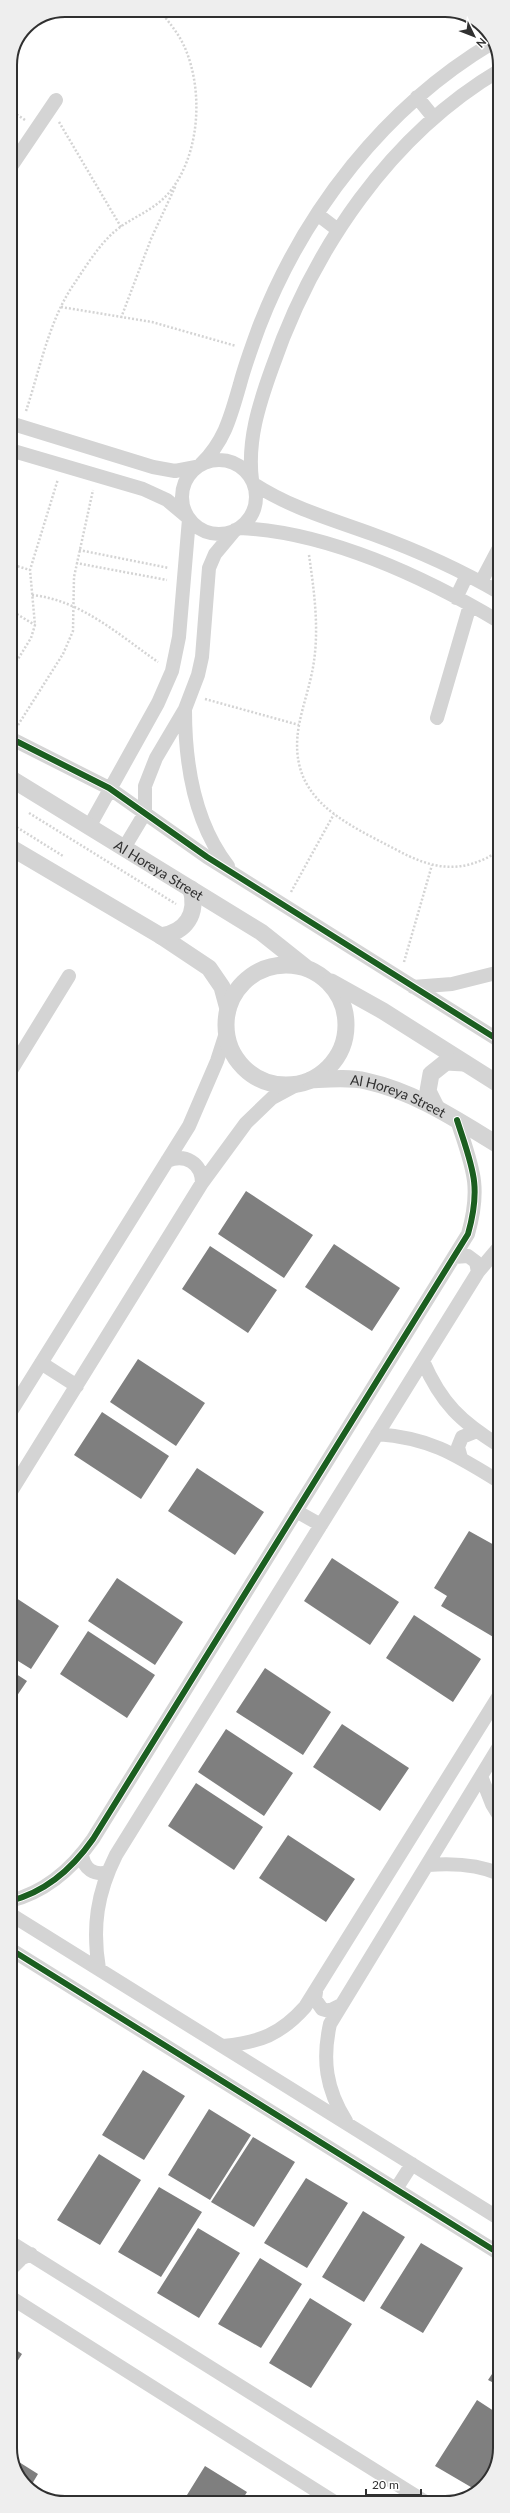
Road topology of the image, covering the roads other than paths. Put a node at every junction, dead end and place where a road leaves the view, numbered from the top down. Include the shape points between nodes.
1 (489, 45) edge
2 (493, 75) edge
3 (417, 98) junction
4 (53, 104) road end
5 (434, 118) junction
6 (17, 158) edge
7 (317, 214) junction
8 (338, 230) junction
9 (17, 425) edge
10 (17, 452) edge
11 (199, 466) junction
12 (253, 482) junction
13 (188, 518) junction
14 (237, 529) junction
15 (493, 559) edge
16 (467, 575) junction
17 (481, 582) junction
18 (493, 589) edge
19 (456, 598) junction
20 (470, 605) junction
21 (493, 618) edge
22 (184, 709) junction
23 (437, 718) dead end
24 (17, 737) edge
25 (17, 782) edge
26 (109, 788) junction
27 (146, 813) junction
28 (89, 827) junction
29 (124, 848) junction
30 (17, 851) edge
31 (235, 875) junction
32 (191, 889) junction
33 (161, 936) junction
34 (305, 967) junction
35 (493, 974) edge
36 (69, 976) dead end
37 (326, 979) junction
38 (413, 986) junction
39 (228, 1009) junction
40 (226, 1033) junction
41 (493, 1037) edge
42 (17, 1060) edge
43 (464, 1063) junction
44 (493, 1081) edge
45 (303, 1082) junction
46 (436, 1107) junction
47 (457, 1120) junction
48 (493, 1142) edge
49 (167, 1161) junction
50 (202, 1183) junction
51 (493, 1254) edge
52 (454, 1257) junction
53 (478, 1272) junction
54 (423, 1361) junction
55 (42, 1363) junction
56 (77, 1386) junction
57 (17, 1402) edge
58 (477, 1431) junction
59 (378, 1434) junction
60 (493, 1441) edge
61 (461, 1458) junction
62 (493, 1478) edge
63 (17, 1482) edge
64 (296, 1511) junction
65 (321, 1525) junction
66 (493, 1705) edge
67 (493, 1757) edge
68 (481, 1776) junction
69 (493, 1806) edge
70 (82, 1855) junction
71 (428, 1865) junction
72 (108, 1872) junction
73 (493, 1872) edge
74 (17, 1898) edge
75 (17, 1918) edge
76 (17, 1953) edge
77 (99, 1969) junction
78 (316, 1992) junction
79 (341, 2005) junction
80 (223, 2046) junction
81 (347, 2122) junction
82 (412, 2164) junction
83 (396, 2189) junction
84 (493, 2215) edge
85 (17, 2246) edge
86 (493, 2250) edge
87 (31, 2254) junction
88 (17, 2263) edge
89 (17, 2301) edge
90 (326, 2496) edge
91 (417, 2496) edge

1 - 3 street via 444,75
2 - 5 street via 460,96
3 - 5 street
3 - 7 street via 363,152
4 - 6 street
5 - 8 street via 383,170
7 - 8 street
7 - 11 street via 280,280 250,350 227,430 220,443
8 - 12 street via 297,305 268,378 251,440
9 - 11 street via 158,468 175,471
10 - 13 street via 156,494
11 - 12 street via 211,460 230,461 247,472
11 - 13 street via 188,475 182,490 183,506
12 - 14 street via 256,494 252,514
12 - 16 street via 285,502 404,546
13 - 14 street via 205,532 215,534
13 - 26 street via 179,637 172,671 158,703
14 - 19 street via 261,529 306,537 388,567
14 - 22 street via 215,554 209,568 202,657 191,695
15 - 17 street
16 - 17 street
16 - 19 street
17 - 18 street
19 - 20 street
20 - 21 street
20 - 23 street
22 - 27 street via 156,758 145,786
22 - 31 street via 185,739 195,797 217,852
24 - 26 street
25 - 28 street, Al Horeya Street
26 - 27 street
26 - 28 street
27 - 29 street
27 - 31 street
28 - 29 street, Al Horeya Street
29 - 32 street, Al Horeya Street
30 - 33 street
31 - 38 street
32 - 33 street via 194,911 189,921 182,929
32 - 34 street, Al Horeya Street via 260,932
33 - 39 street via 209,968 222,987
34 - 37 street
34 - 39 street via 281,965 258,972 239,987
35 - 38 street via 452,984
36 - 42 street
37 - 43 street via 383,1010
37 - 45 street via 334,988 345,1010 346,1034 330,1067
38 - 41 street
39 - 40 street
40 - 45 street via 235,1056 251,1074 273,1084
40 - 49 street via 217,1062 189,1126
43 - 44 street
43 - 46 street via 446,1062 431,1074 428,1091
45 - 46 street, Al Horeya Street via 365,1080 419,1098
45 - 50 street via 272,1098 246,1123
46 - 47 street, Al Horeya Street
47 - 48 street, Al Horeya Street
47 - 52 street via 475,1180 475,1207 468,1234
49 - 50 street via 174,1158 188,1159 200,1169
49 - 55 street
50 - 56 street
51 - 53 street
52 - 53 street via 468,1256 476,1262
52 - 64 street
53 - 54 street
54 - 58 street via 444,1401 459,1418
54 - 59 street
55 - 56 street
55 - 57 street
56 - 63 street
58 - 60 street
58 - 61 street via 462,1437 458,1447
59 - 61 street via 421,1440 442,1447
59 - 65 street
61 - 62 street
64 - 65 street
64 - 70 street
65 - 72 street
66 - 78 street
67 - 68 street
68 - 69 street
68 - 71 street
70 - 72 street via 82,1861 90,1871 102,1874
70 - 74 street via 64,1874 44,1888
71 - 73 street via 474,1866
71 - 79 street
72 - 77 street via 99,1895 95,1920
75 - 77 street
76 - 83 street
77 - 80 street
78 - 79 street via 317,2005 322,2010 329,2011
78 - 80 street via 291,2023 270,2036 247,2043
79 - 81 street via 330,2024 325,2065 336,2105
80 - 81 street
81 - 82 street
82 - 83 street
82 - 84 street
83 - 86 street
85 - 87 street
87 - 88 street
87 - 91 street
89 - 90 street

